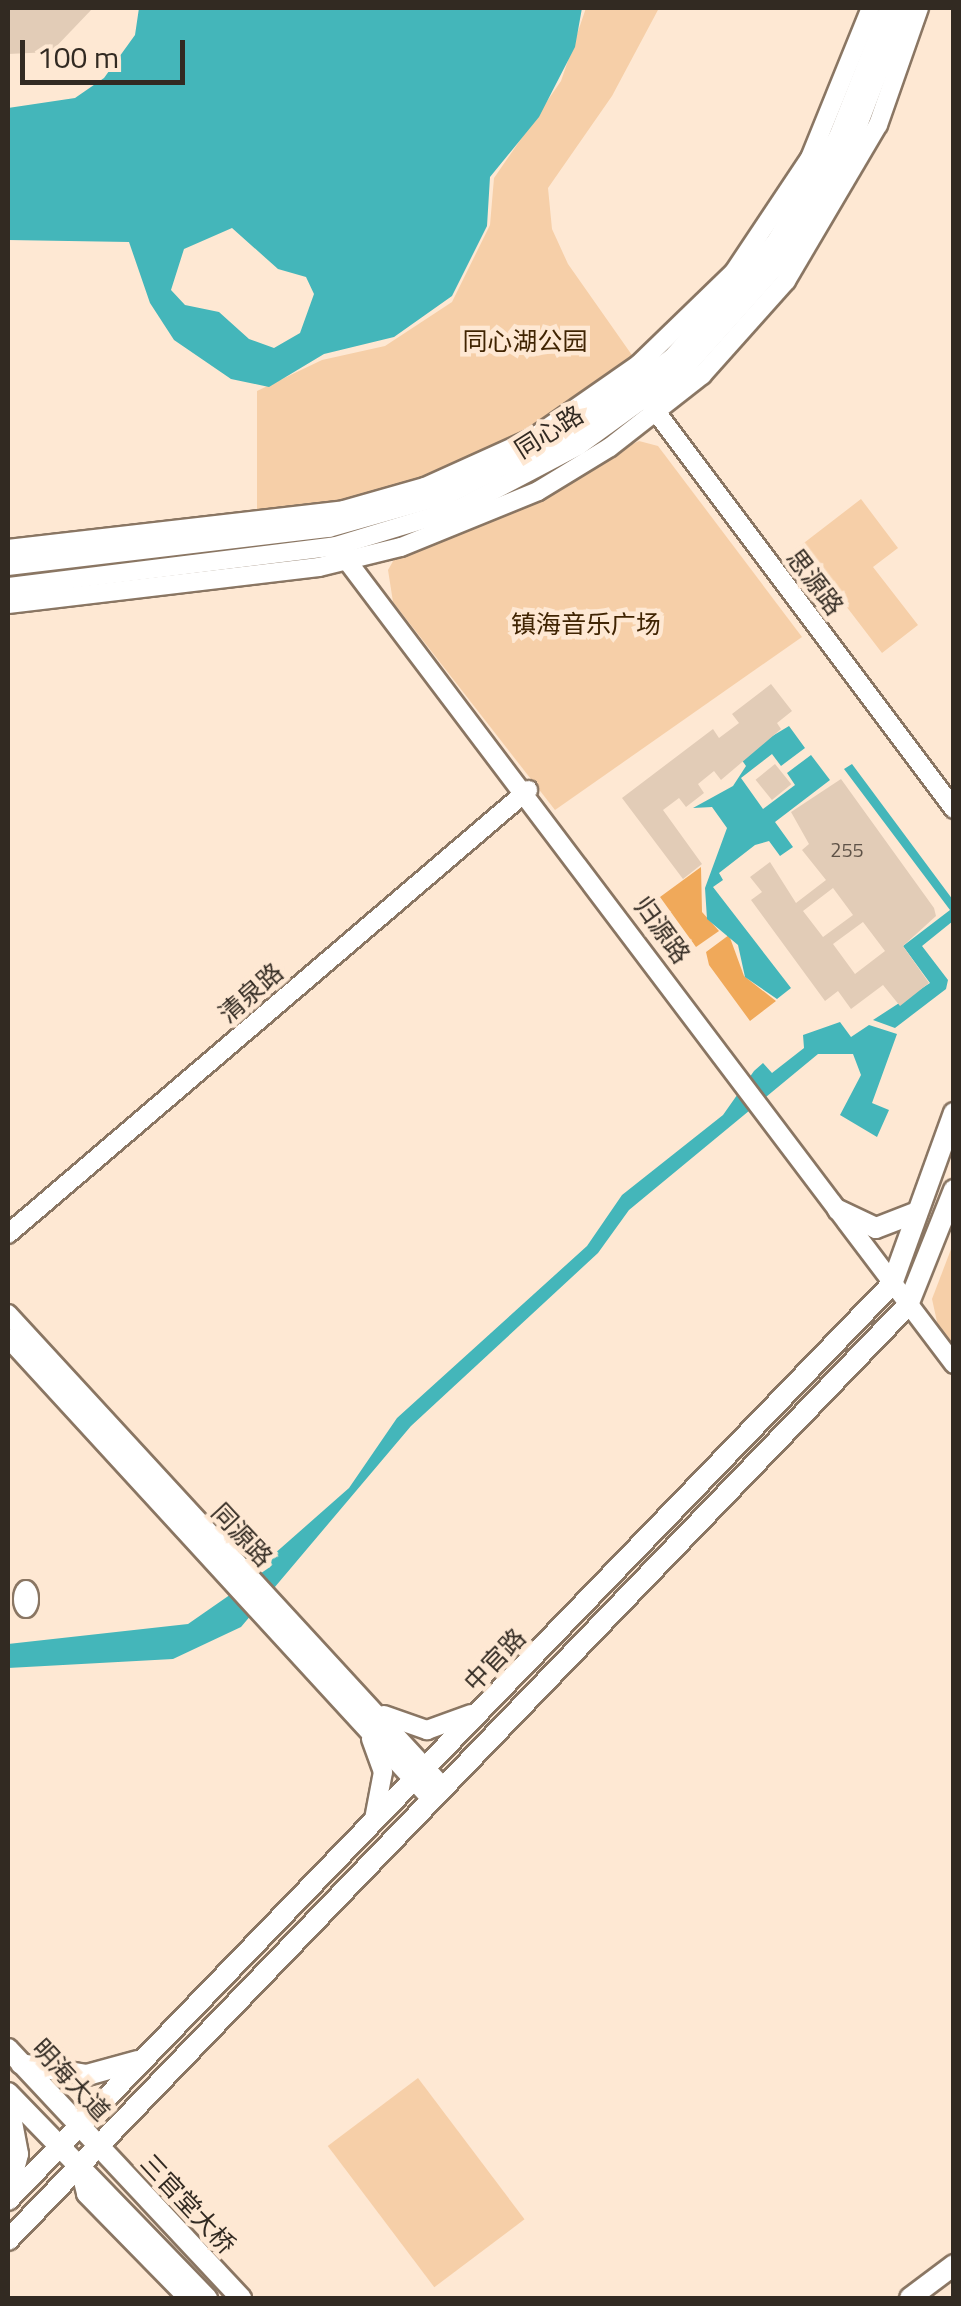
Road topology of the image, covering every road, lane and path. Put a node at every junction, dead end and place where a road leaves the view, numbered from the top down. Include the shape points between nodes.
1 (871, 8) edge
2 (888, 8) edge
3 (904, 8) edge
4 (920, 8) edge
5 (646, 400) junction
6 (329, 528) junction
7 (8, 549) edge
8 (342, 554) junction
9 (8, 566) edge
10 (8, 587) edge
11 (8, 604) edge
12 (528, 790) junction
13 (954, 809) edge
14 (954, 1113) edge
15 (954, 1190) edge
16 (838, 1210) junction
17 (915, 1213) junction
18 (8, 1234) edge
19 (892, 1284) junction
20 (908, 1304) junction
21 (8, 1314) edge
22 (8, 1338) edge
23 (954, 1364) edge
24 (488, 1702) junction
25 (363, 1712) junction
26 (421, 1774) junction
27 (438, 1794) junction
28 (373, 1823) junction
29 (14, 2056) edge
30 (148, 2056) junction
31 (8, 2093) edge
32 (8, 2101) edge
33 (80, 2127) junction
34 (98, 2144) junction
35 (59, 2147) junction
36 (79, 2165) junction
37 (8, 2193) edge
38 (8, 2200) edge
39 (8, 2240) edge
40 (954, 2265) edge
41 (188, 2298) edge
42 (207, 2298) edge
43 (241, 2298) edge
44 (910, 2298) edge

1 - 7 street via 810,158 734,272 639,364 533,438 460,473 359,506
2 - 5 street, 同心路 via 838,137 775,244 672,358
3 - 5 street, 同心路 via 846,157 784,257 721,332
4 - 5 street via 878,125 834,211 751,324
5 - 6 street, 同心路 via 496,473
5 - 8 street via 538,491
5 - 13 street, 思源路
6 - 8 street, 归源路
6 - 9 street, 同心路
8 - 10 street
8 - 11 street
8 - 12 street, 归源路
12 - 16 street, 归源路
12 - 18 street, 清泉路
14 - 17 main road, 中官路
15 - 20 main road, 中官路
16 - 17 main road via 876,1228
16 - 19 street, 归源路
17 - 19 main road, 中官路
19 - 20 street, 归源路
19 - 24 main road, 中官路
20 - 23 street, 归源路
20 - 27 main road, 中官路
21 - 25 street, 同源路
22 - 25 street, 同源路
24 - 25 street via 428,1730
24 - 26 main road, 中官路
25 - 26 street, 同源路
25 - 28 street via 382,1772
26 - 27 street, 同源路
26 - 28 main road, 中官路
27 - 34 main road, 中官路
28 - 30 main road, 中官路
29 - 30 main road via 87,2075
29 - 33 main road, 明海大道
30 - 33 main road, 中官路
31 - 35 main road
32 - 37 main road via 18,2154
33 - 34 main road, 明海大道
33 - 35 main road, 中官路
34 - 36 main road, 中官路
34 - 43 main road, 三官堂大桥
35 - 36 main road
35 - 38 main road, 中官路
36 - 39 main road, 中官路
36 - 41 street via 86,2194
36 - 42 main road, 三官堂大桥
40 - 44 main road

